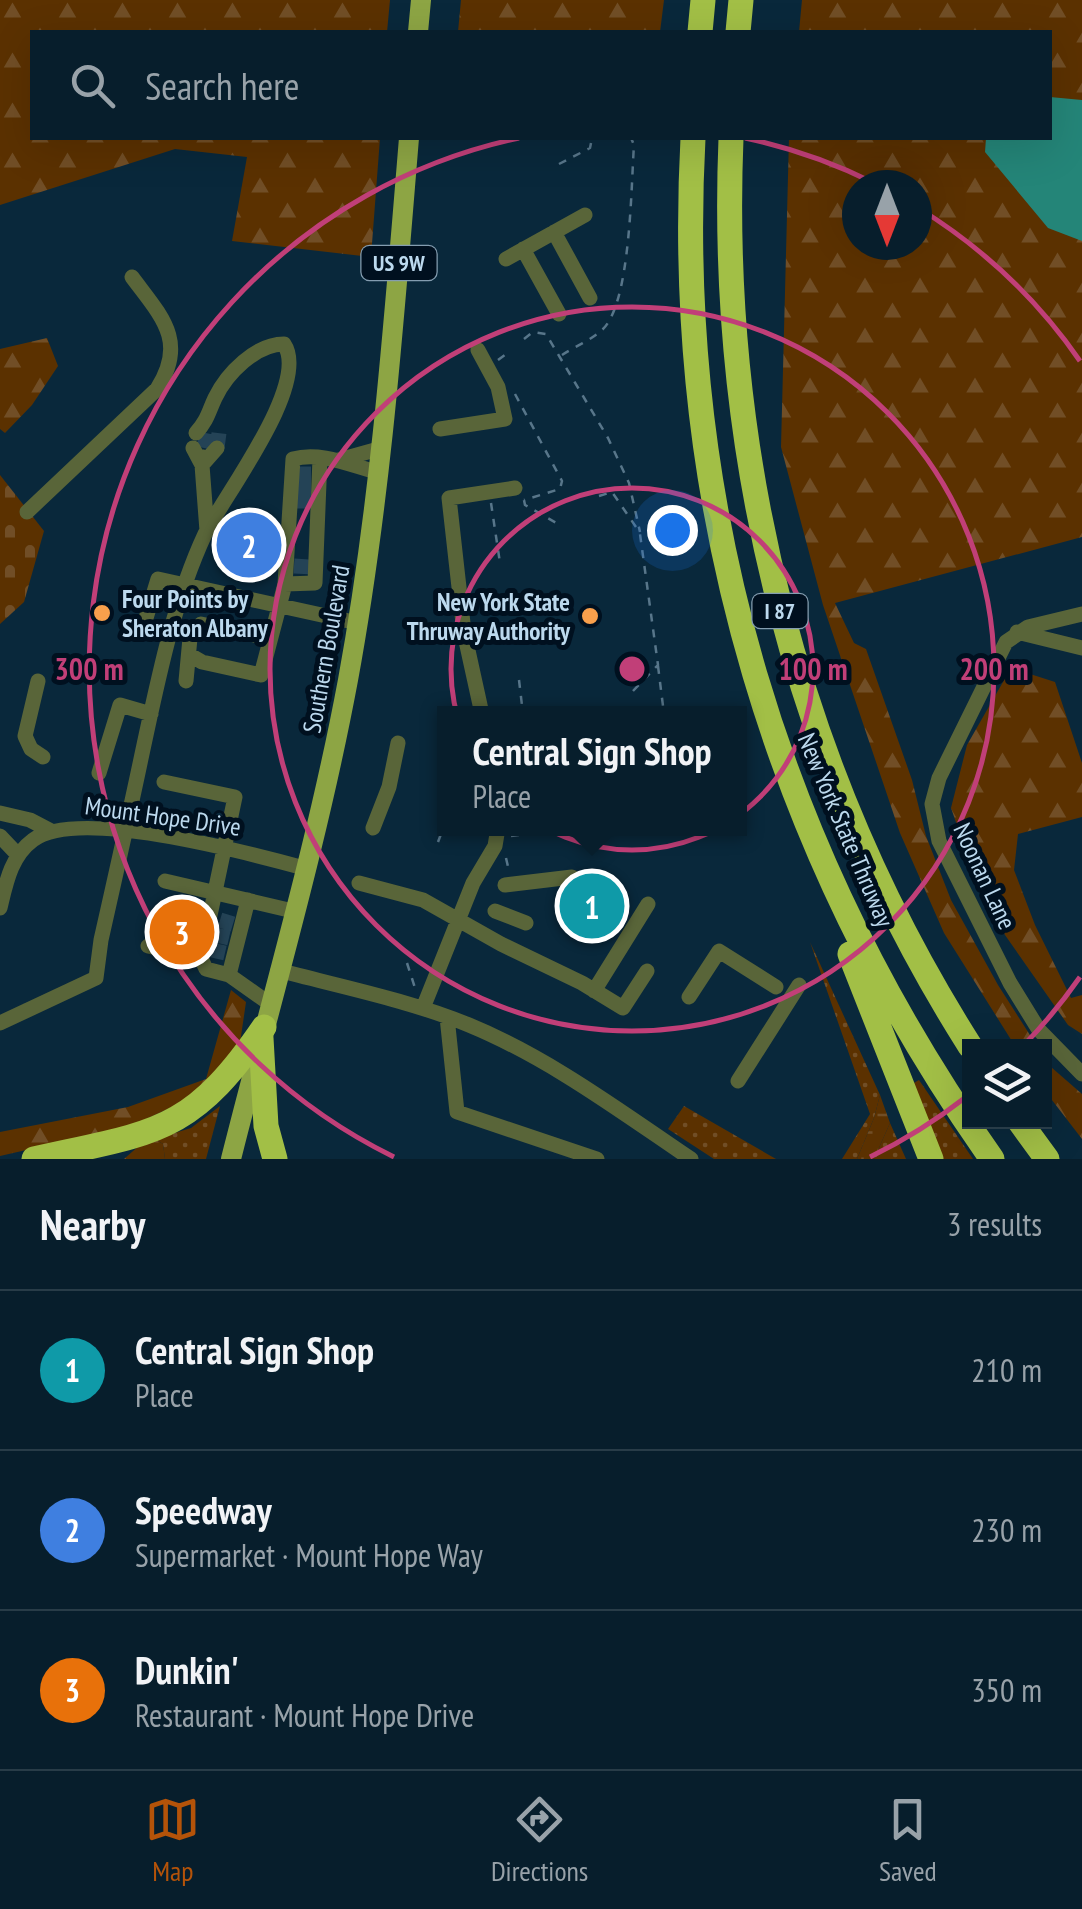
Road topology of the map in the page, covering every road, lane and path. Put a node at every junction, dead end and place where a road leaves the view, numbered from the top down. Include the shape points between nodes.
1 (421, 0) edge
2 (703, 0) edge
3 (741, 0) edge
4 (418, 30) edge
5 (700, 30) edge
6 (738, 30) edge
7 (409, 140) edge
8 (592, 140) edge
9 (632, 140) edge
10 (693, 140) edge
11 (731, 140) edge
12 (559, 164) dead end
13 (586, 215) dead end
14 (554, 232) junction
15 (523, 250) junction
16 (506, 259) dead end
17 (132, 277) dead end
18 (590, 298) dead end
19 (559, 314) dead end
20 (524, 339) dead end
21 (478, 350) dead end
22 (509, 352) dead end
23 (562, 355) junction
24 (499, 366) dead end
25 (508, 382) dead end
26 (440, 429) dead end
27 (382, 448) junction
28 (339, 460) junction
29 (380, 473) junction
30 (489, 492) junction
31 (599, 496) dead end
32 (521, 498) junction
33 (27, 512) dead end
34 (266, 518) dead end
35 (558, 524) dead end
36 (207, 531) junction
37 (640, 532) junction
38 (500, 563) dead end
39 (265, 576) dead end
40 (184, 586) junction
41 (277, 606) junction
42 (1082, 614) edge
43 (358, 622) junction
44 (503, 623) dead end
45 (479, 626) dead end
46 (142, 631) dead end
47 (1018, 632) junction
48 (269, 638) junction
49 (1082, 648) edge
50 (190, 656) junction
51 (658, 665) junction
52 (518, 680) dead end
53 (38, 681) dead end
54 (186, 681) dead end
55 (633, 691) dead end
56 (480, 706) edge
57 (522, 706) edge
58 (663, 706) edge
59 (151, 714) junction
60 (398, 743) dead end
61 (44, 758) dead end
62 (99, 774) dead end
63 (164, 782) dead end
64 (800, 810) junction
65 (0, 813) edge
66 (373, 828) dead end
67 (51, 831) junction
68 (126, 831) junction
69 (0, 836) edge
70 (440, 836) edge
71 (502, 836) edge
72 (438, 842) dead end
73 (224, 850) junction
74 (18, 854) junction
75 (304, 868) junction
76 (572, 878) dead end
77 (165, 881) dead end
78 (359, 883) dead end
79 (505, 885) dead end
80 (215, 892) junction
81 (248, 900) junction
82 (648, 904) dead end
83 (0, 908) edge
84 (293, 911) junction
85 (495, 911) dead end
86 (458, 920) junction
87 (526, 923) dead end
88 (221, 938) junction
89 (148, 946) dead end
90 (407, 963) dead end
91 (278, 970) junction
92 (648, 971) dead end
93 (229, 975) junction
94 (798, 985) dead end
95 (776, 987) dead end
96 (415, 988) dead end
97 (594, 991) junction
98 (689, 997) dead end
99 (423, 1008) junction
100 (447, 1017) junction
101 (0, 1023) edge
102 (265, 1023) junction
103 (966, 1039) edge
104 (1082, 1074) edge
105 (738, 1081) dead end
106 (1025, 1129) edge
107 (34, 1159) edge
108 (231, 1159) edge
109 (275, 1159) edge
110 (596, 1159) edge
111 (691, 1159) edge
112 (931, 1159) edge
113 (992, 1159) edge
114 (1047, 1159) edge

1 - 4 main road
2 - 5 highway
3 - 6 highway
7 - 27 main road, Southern Boulevard / US 9W
8 - 12 path via 590,148
9 - 23 path via 628,228 614,314 603,330
10 - 64 highway, New York State Thruway / I 87 via 690,297 706,462 738,618
11 - 103 highway, New York State Thruway / I 87 via 739,391 779,607 862,847
13 - 14 street
14 - 15 street
14 - 18 street
15 - 16 street
15 - 19 street
17 - 33 street via 167,324 172,343 165,376
20 - 23 path via 546,334
21 - 26 street via 498,387 505,419
22 - 24 path
23 - 37 path via 629,483
25 - 32 path via 562,481 554,493
27 - 28 street
27 - 29 main road, Southern Boulevard / US 9W
28 - 29 street
28 - 41 street via 303,520
29 - 43 main road, Southern Boulevard / US 9W
30 - 32 street
30 - 38 path
30 - 56 street via 449,498 464,632
31 - 37 path via 612,492
32 - 35 path
34 - 39 path via 237,515 235,574
36 - 36 street via 280,400 290,361 284,344 248,358 215,398 206,441
36 - 40 street
37 - 51 path
40 - 41 street
40 - 46 street via 158,579
40 - 59 street
41 - 43 street
41 - 48 street
42 - 47 street
43 - 75 main road, Southern Boulevard / US 9W
44 - 45 path
47 - 49 street
47 - 104 street, Noonan Lane via 1002,646 987,676 935,788 932,814 938,841 1010,982 1038,1030
48 - 50 street via 200,624 190,638
48 - 50 street via 261,675
50 - 54 street
51 - 55 path
51 - 58 path
52 - 57 path
53 - 61 street via 25,736
59 - 62 street via 120,705
59 - 68 street
60 - 66 street
63 - 73 street via 235,797
64 - 112 highway via 797,826
64 - 113 highway, New York State Thruway / I 87 via 882,983
65 - 67 street
67 - 68 street, Mount Hope Drive
67 - 74 street, Mount Hope Drive
68 - 73 street, Mount Hope Drive
68 - 101 street via 96,978
69 - 74 street
70 - 72 path
71 - 86 street
73 - 75 street, Mount Hope Drive
73 - 80 street
74 - 83 street
75 - 84 main road, Southern Boulevard / US 9W
76 - 79 street
77 - 80 street
78 - 86 street via 423,900
80 - 81 street
80 - 88 street
81 - 84 street
81 - 88 street
82 - 97 street
84 - 91 main road, Southern Boulevard / US 9W
85 - 87 street
86 - 97 street
86 - 99 street
88 - 89 street
88 - 93 street
88 - 93 street via 206,969
90 - 96 path
91 - 99 street
91 - 102 main road, Southern Boulevard / US 9W
92 - 97 street via 622,1008
93 - 102 street
94 - 105 street
95 - 98 street via 720,951
99 - 100 street
100 - 110 street via 457,1112
100 - 111 street via 554,1068
102 - 107 highway via 220,1085 180,1119 142,1135
102 - 108 main road, Southern Boulevard / US 9W
102 - 109 highway via 266,1126
106 - 114 highway

